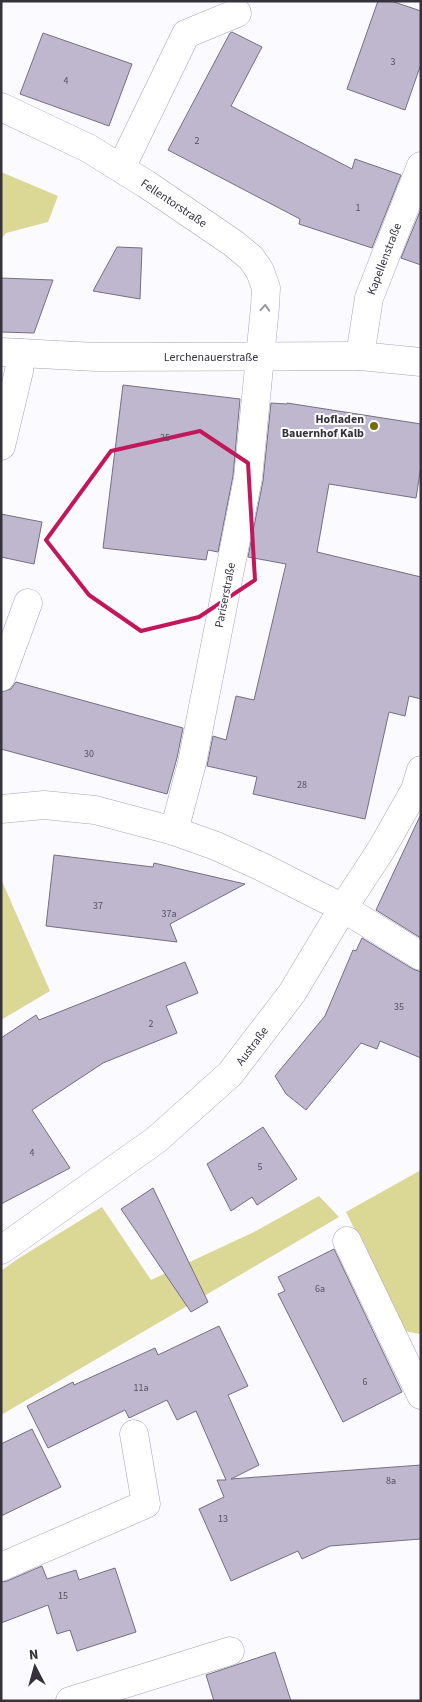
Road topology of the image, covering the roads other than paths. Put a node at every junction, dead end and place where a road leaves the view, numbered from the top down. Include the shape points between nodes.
1 (237, 14) dead end
2 (1, 107) edge
3 (421, 166) edge
4 (121, 168) junction
5 (11, 352) edge
6 (260, 356) junction
7 (360, 356) junction
8 (421, 362) edge
9 (1, 446) edge
10 (28, 603) dead end
11 (1, 677) edge
12 (421, 770) edge
13 (1, 809) edge
14 (174, 831) junction
15 (343, 908) junction
16 (421, 956) edge
17 (346, 1241) dead end
18 (1, 1250) edge
19 (421, 1395) edge
20 (134, 1434) dead end
21 (1, 1567) edge
22 (230, 1651) dead end
23 (70, 1701) edge

1 - 4 street via 186,34
2 - 4 street, Fellentorstraße via 88,148
3 - 7 street, Kapellenstraße via 369,298
6 -> 4 street, Fellentorstraße via 266,288 251,258
5 - 6 street, Lerchenauerstraße via 96,357
5 - 9 street via 19,371
6 - 7 street, Lerchenauerstraße
6 - 14 street, Pariserstraße via 248,478 192,763
7 - 8 street, Lerchenauerstraße
10 - 11 street
12 - 15 street, Austraße via 386,842
13 - 14 street via 44,805 94,810
14 - 15 street via 260,866
15 - 16 street
15 - 18 street, Austraße via 292,993 230,1074 156,1140
17 - 19 street
20 - 21 street via 146,1504
22 - 23 street

